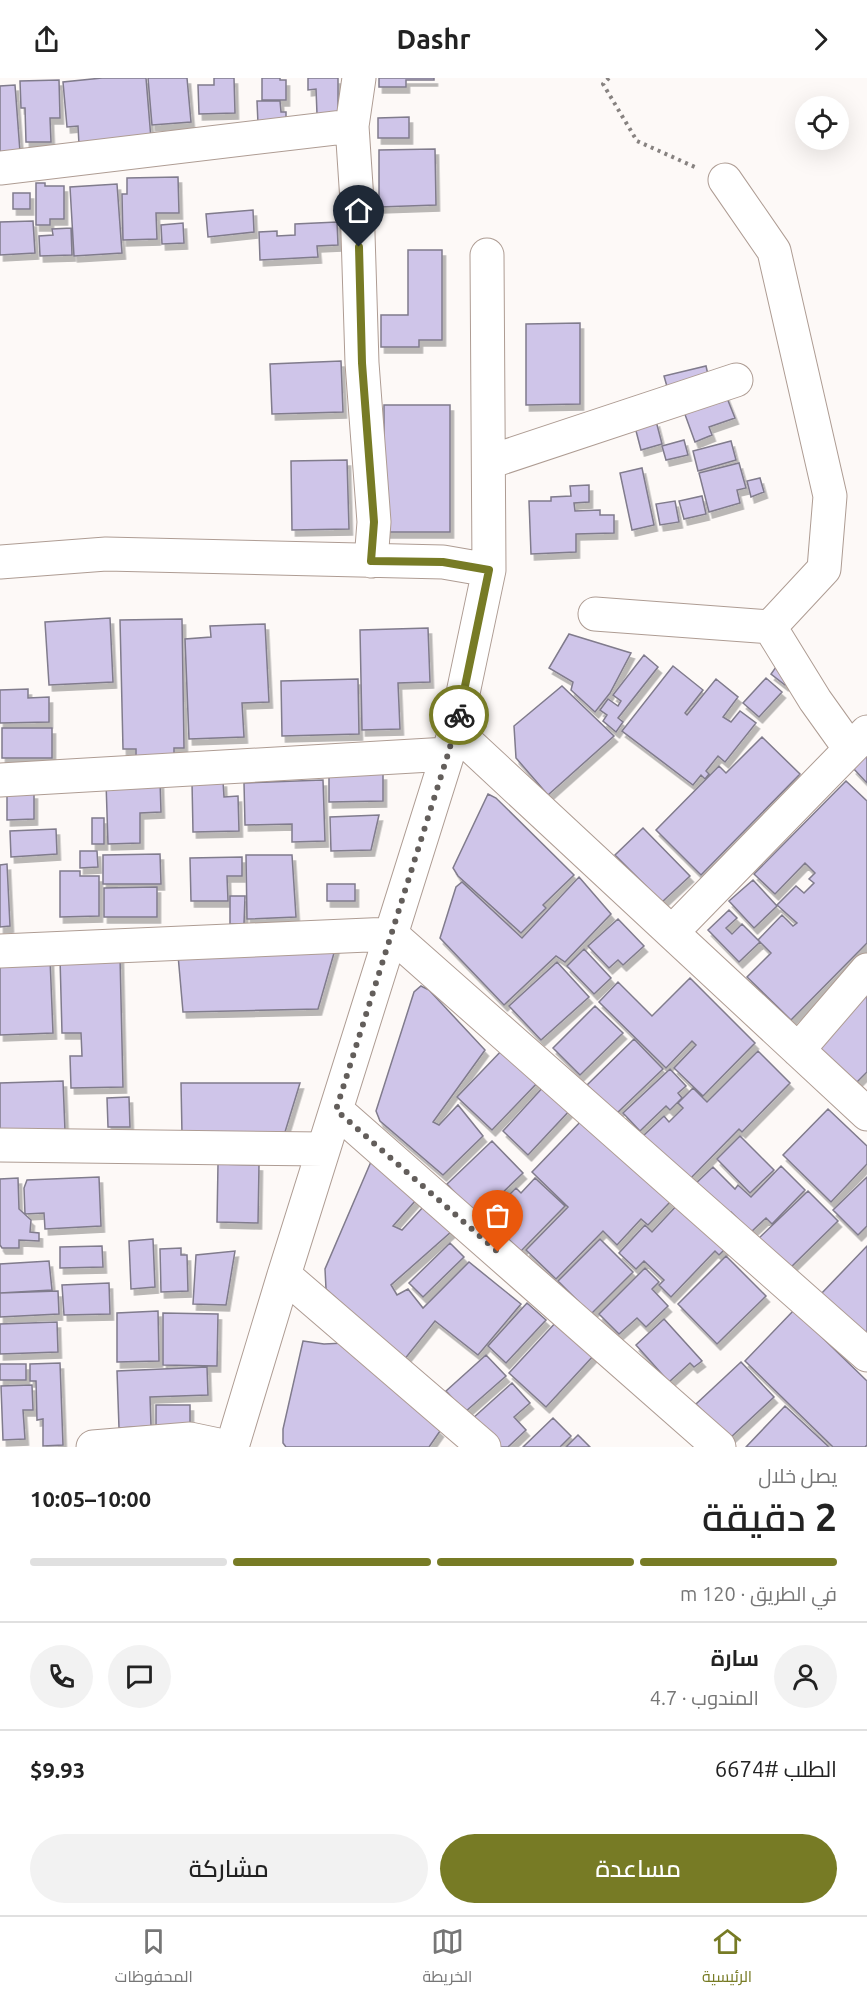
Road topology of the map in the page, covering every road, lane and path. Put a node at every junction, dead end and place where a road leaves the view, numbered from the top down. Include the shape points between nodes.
1 (359, 78) edge
2 (609, 78) edge
3 (352, 126) junction
4 (0, 168) edge
5 (725, 180) joint
6 (487, 255) dead end
7 (735, 380) dead end
8 (489, 462) junction
9 (371, 561) junction
10 (0, 562) edge
11 (489, 570) junction
12 (595, 615) dead end
13 (770, 627) junction
14 (859, 740) edge
15 (452, 742) junction
16 (0, 780) edge
17 (672, 932) junction
18 (391, 933) junction
19 (0, 951) edge
20 (867, 970) edge
21 (798, 1050) junction
22 (336, 1110) junction
23 (867, 1114) edge
24 (0, 1145) edge
25 (323, 1149) junction
26 (284, 1275) junction
27 (867, 1355) edge
28 (93, 1447) edge
29 (230, 1447) edge
30 (484, 1447) edge
31 (719, 1447) edge

1 - 3 street
2 - 5 path via 603,84 637,141
3 - 4 street
3 - 9 street via 362,363 374,522
5 - 13 street via 774,251 830,496 824,569
6 - 8 street
7 - 8 street
8 - 11 street
9 - 10 street via 106,554
9 - 11 street via 443,562
11 - 15 street
12 - 13 street
13 - 14 street via 815,700
14 - 17 street
15 - 16 street
15 - 17 street
15 - 18 street
17 - 21 street
18 - 19 street
18 - 22 street
18 - 27 street
20 - 21 street
21 - 23 street
22 - 25 street
22 - 31 street
24 - 25 street
25 - 26 street
26 - 29 street
26 - 30 street
28 - 29 street via 190,1439

